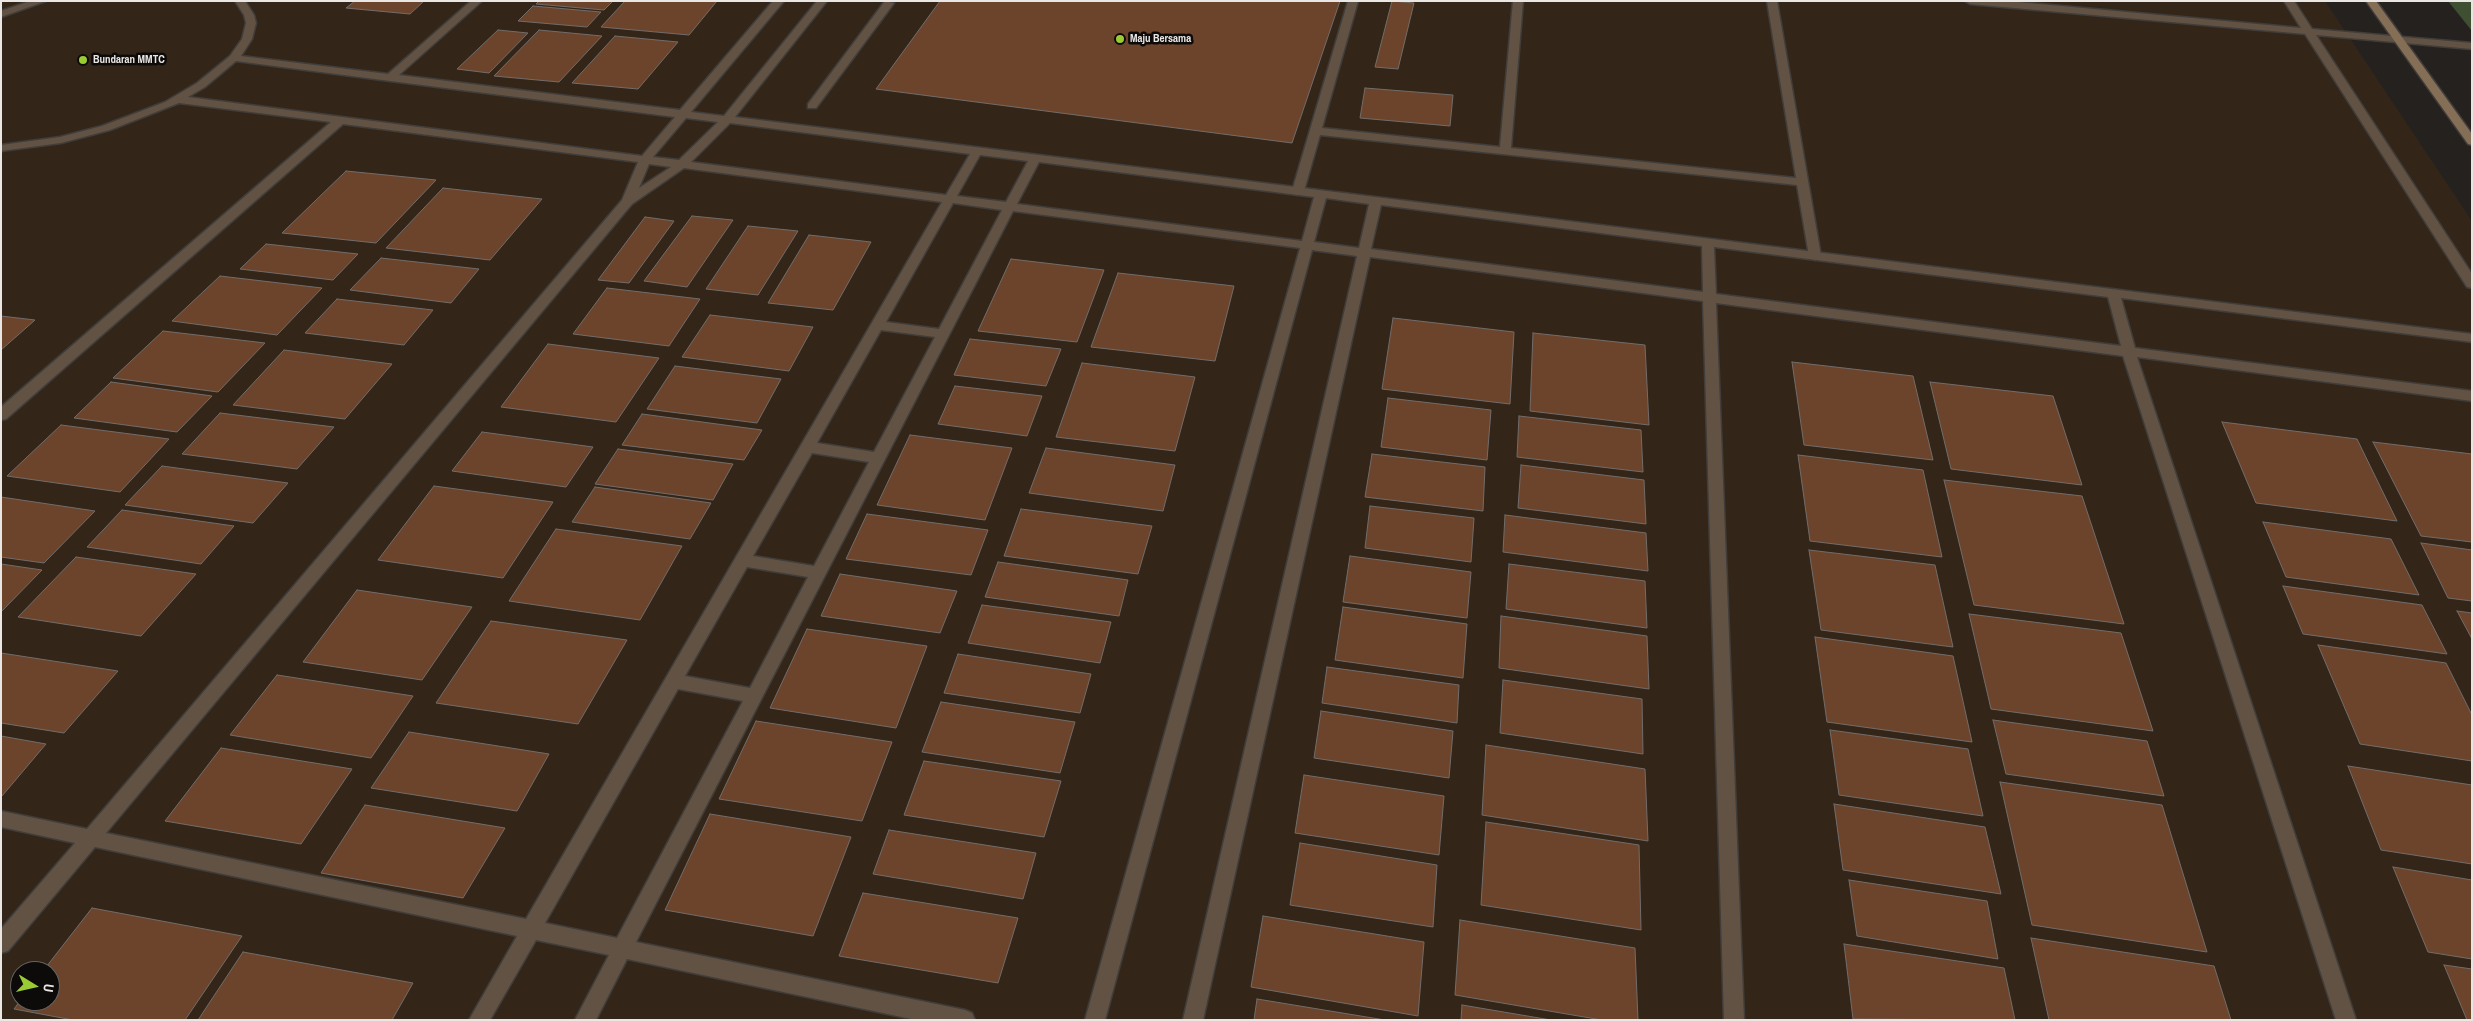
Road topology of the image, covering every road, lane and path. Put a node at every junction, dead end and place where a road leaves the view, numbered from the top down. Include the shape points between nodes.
1 (41, 1) edge
2 (240, 1) edge
3 (477, 1) edge
4 (779, 1) edge
5 (822, 1) edge
6 (874, 1) edge
7 (1353, 1) edge
8 (1518, 1) edge
9 (1772, 1) edge
10 (1970, 1) edge
11 (2290, 1) edge
12 (2371, 1) edge
13 (2068, 6) edge
14 (1, 14) edge
15 (2310, 32) junction
16 (2399, 41) junction
17 (2472, 46) edge
18 (234, 58) junction
19 (390, 78) junction
20 (177, 99) junction
21 (812, 106) dead end
22 (683, 114) junction
23 (341, 120) junction
24 (727, 120) junction
25 (1316, 131) junction
26 (2472, 142) edge
27 (1, 148) edge
28 (977, 151) junction
29 (1505, 151) junction
30 (1035, 158) junction
31 (645, 160) junction
32 (682, 164) junction
33 (1802, 182) junction
34 (1298, 191) junction
35 (1321, 194) junction
36 (949, 199) junction
37 (628, 201) junction
38 (1376, 201) junction
39 (1010, 207) junction
40 (1708, 243) junction
41 (1307, 246) junction
42 (1365, 252) junction
43 (1815, 256) junction
44 (2472, 284) edge
45 (2113, 293) junction
46 (1708, 297) junction
47 (878, 325) junction
48 (943, 334) junction
49 (2472, 338) edge
50 (2130, 352) junction
51 (2472, 396) edge
52 (1, 415) edge
53 (808, 447) junction
54 (878, 458) junction
55 (743, 560) junction
56 (819, 573) junction
57 (673, 681) junction
58 (755, 696) junction
59 (1, 819) edge
60 (91, 838) junction
61 (531, 929) junction
62 (1, 944) edge
63 (622, 948) junction
64 (479, 1020) edge
65 (585, 1020) edge
66 (965, 1020) edge
67 (1095, 1020) edge
68 (1193, 1020) edge
69 (1734, 1020) edge
70 (2346, 1020) edge

1 - 14 street
2 - 18 street via 251,22 247,39
3 - 19 street
4 - 22 street
5 - 24 street
6 - 21 street via 889,3
7 - 25 street
8 - 29 street
9 - 33 street
10 - 13 street
11 - 15 street
12 - 16 street
13 - 15 street
15 - 16 street
15 - 44 street
16 - 17 street
16 - 26 street
18 - 19 street
18 - 20 street via 214,76
19 - 22 street
20 - 23 street
20 - 27 street via 128,121 84,135
22 - 24 street
22 - 31 street
23 - 31 street
23 - 52 street
24 - 28 street
24 - 32 street
25 - 29 street
25 - 34 street
28 - 30 street
28 - 36 street
29 - 33 street
30 - 34 street
30 - 39 street
31 - 32 street
31 - 37 street
32 - 36 street
32 - 37 street
33 - 43 street
34 - 35 street
35 - 38 street
35 - 41 street
36 - 39 street
36 - 47 street
37 - 60 street
38 - 40 street
38 - 42 street
39 - 41 street
39 - 48 street
40 - 43 street
40 - 46 street
41 - 42 street
41 - 67 street
42 - 46 street
42 - 68 street
43 - 45 street
45 - 49 street
45 - 50 street
46 - 50 street
46 - 69 street
47 - 48 street
47 - 53 street
48 - 54 street
50 - 51 street
50 - 70 street
53 - 54 street
53 - 55 street
54 - 56 street
55 - 56 street
55 - 57 street
56 - 58 street
57 - 58 street
57 - 61 street
58 - 63 street
59 - 60 street
60 - 61 street
60 - 62 street
61 - 63 street
61 - 64 street
63 - 65 street
63 - 66 street

